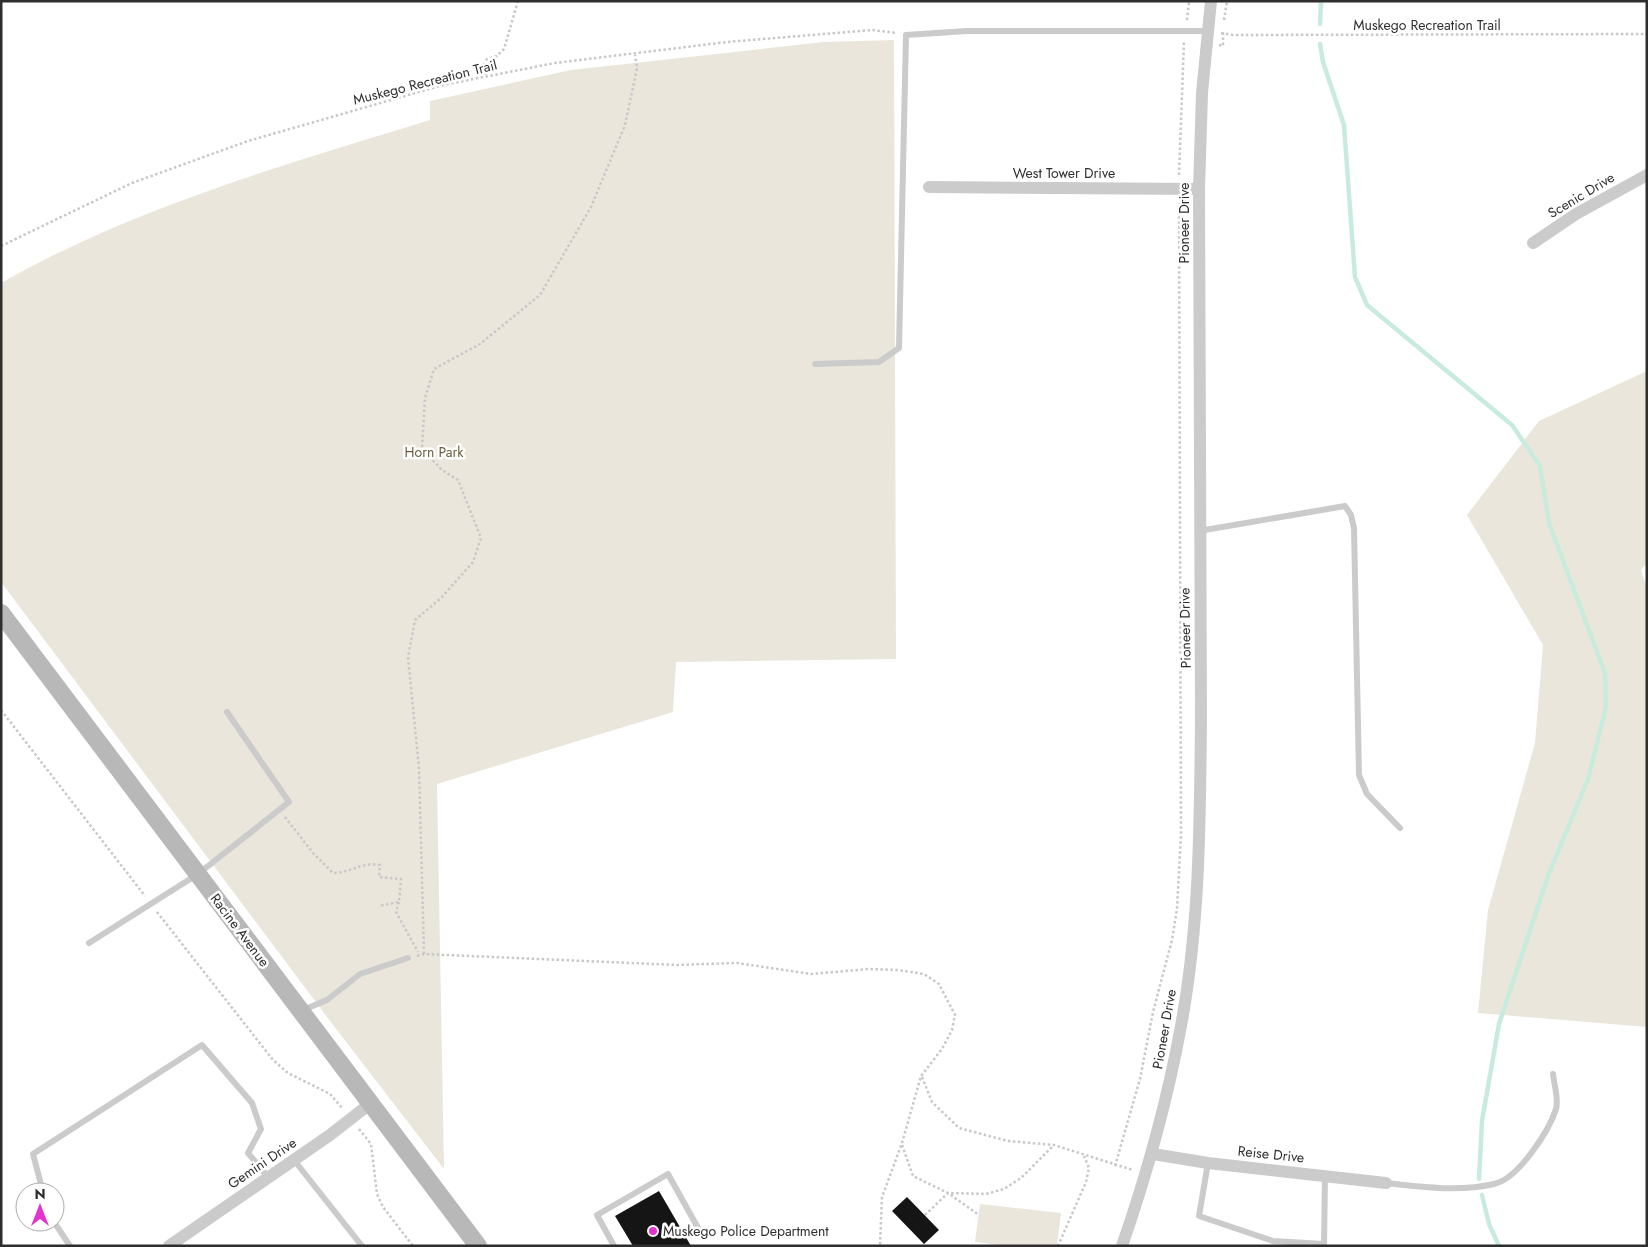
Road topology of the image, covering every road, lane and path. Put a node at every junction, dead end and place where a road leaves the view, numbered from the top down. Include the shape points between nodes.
1 (518, 1) edge
2 (1189, 1) edge
3 (1211, 1) edge
4 (1227, 1) edge
5 (1187, 17) dead end
6 (1207, 31) junction
7 (1223, 33) junction
8 (906, 34) junction
9 (1647, 34) edge
10 (1184, 42) dead end
11 (1223, 46) dead end
12 (635, 54) junction
13 (486, 75) junction
14 (1647, 175) edge
15 (1179, 178) dead end
16 (929, 187) dead end
17 (1199, 189) junction
18 (1179, 196) dead end
19 (1533, 243) dead end
20 (1, 246) edge
21 (815, 364) dead end
22 (1199, 531) junction
23 (1, 613) edge
24 (1, 710) edge
25 (227, 712) dead end
26 (280, 810) junction
27 (1400, 828) dead end
28 (198, 874) junction
29 (399, 902) junction
30 (151, 904) junction
31 (379, 906) dead end
32 (89, 943) dead end
33 (424, 954) junction
34 (420, 955) junction
35 (408, 958) joint
36 (302, 1011) junction
37 (1553, 1074) dead end
38 (921, 1076) junction
39 (338, 1102) dead end
40 (371, 1103) junction
41 (371, 1144) dead end
42 (902, 1144) junction
43 (1054, 1145) junction
44 (1153, 1154) junction
45 (1084, 1156) junction
46 (294, 1160) junction
47 (1208, 1163) junction
48 (1114, 1166) junction
49 (1147, 1174) junction
50 (1325, 1176) junction
51 (268, 1177) junction
52 (39, 1182) edge
53 (1386, 1183) joint
54 (948, 1193) junction
55 (925, 1215) dead end
56 (978, 1215) dead end
57 (61, 1232) edge
58 (704, 1236) dead end
59 (171, 1245) edge
60 (1324, 1245) edge
61 (70, 1246) edge
62 (362, 1246) edge
63 (413, 1246) edge
64 (478, 1246) edge
65 (614, 1246) edge
66 (880, 1246) edge
67 (1058, 1246) edge
68 (1122, 1246) edge

1 - 13 path via 504,49 487,59 484,64
2 - 5 path
3 - 6 street, Pioneer Drive
4 - 7 path
6 - 7 path, Muskego Recreation Trail
6 - 8 lane
6 - 17 street, Pioneer Drive
7 - 9 path, Muskego Recreation Trail
7 - 11 path
8 - 12 path, Muskego Recreation Trail via 872,30 727,42
8 - 21 lane via 899,348 880,362
10 - 15 path
12 - 13 path, Muskego Recreation Trail
12 - 33 path via 637,68 624,125 591,208 540,295 480,344 434,369 425,398 422,449 442,470 458,480 482,538 473,562 441,598 415,620 408,657 419,768
13 - 20 path, Muskego Recreation Trail via 443,84 248,141 132,183
14 - 19 street, Scenic Drive via 1576,214
16 - 17 street, West Tower Drive
17 - 22 street, Pioneer Drive
18 - 48 path via 1181,835 1177,910 1140,1079
22 - 27 lane via 1345,506 1354,528 1359,775 1367,794
22 - 44 street, Pioneer Drive via 1201,793 1196,899 1181,1025
23 - 28 main road, Racine Avenue
24 - 30 path
25 - 26 lane via 290,802
26 - 28 lane
26 - 29 path via 333,872 368,864 380,865 379,877 401,879
28 - 30 lane
28 - 36 main road, Racine Avenue
29 - 31 path
29 - 34 path via 396,912
30 - 32 lane
30 - 39 path via 273,1060
33 - 34 path
33 - 38 path via 677,965 737,963 811,974 869,969 924,974 939,984 955,1015 952,1030 942,1049
34 - 35 path
35 - 36 lane via 360,974 327,1000
36 - 40 main road, Racine Avenue
37 - 53 lane via 1557,1107 1536,1146 1513,1174 1495,1184 1437,1189
38 - 42 path
38 - 43 path via 932,1102 959,1128 1008,1142
40 - 46 street, Gemini Drive
40 - 64 main road, Racine Avenue
41 - 63 path via 377,1194
42 - 54 path via 913,1176
42 - 66 path via 882,1197
43 - 45 path
43 - 54 path via 1022,1178 1004,1189 986,1194
44 - 47 street, Reise Drive
44 - 49 street, Pioneer Drive
45 - 48 path
45 - 67 path via 1089,1168 1086,1182
46 - 51 street, Gemini Drive
46 - 62 lane
47 - 50 street, Reise Drive
47 - 60 lane via 1199,1216 1273,1241
48 - 49 path
49 - 68 street, Pioneer Drive
50 - 53 street, Reise Drive
50 - 60 lane
51 - 52 lane via 248,1153 261,1129 252,1103 202,1045 32,1154
51 - 59 street, Gemini Drive
54 - 55 path
54 - 56 path
57 - 61 lane
58 - 65 lane via 668,1174 597,1215

